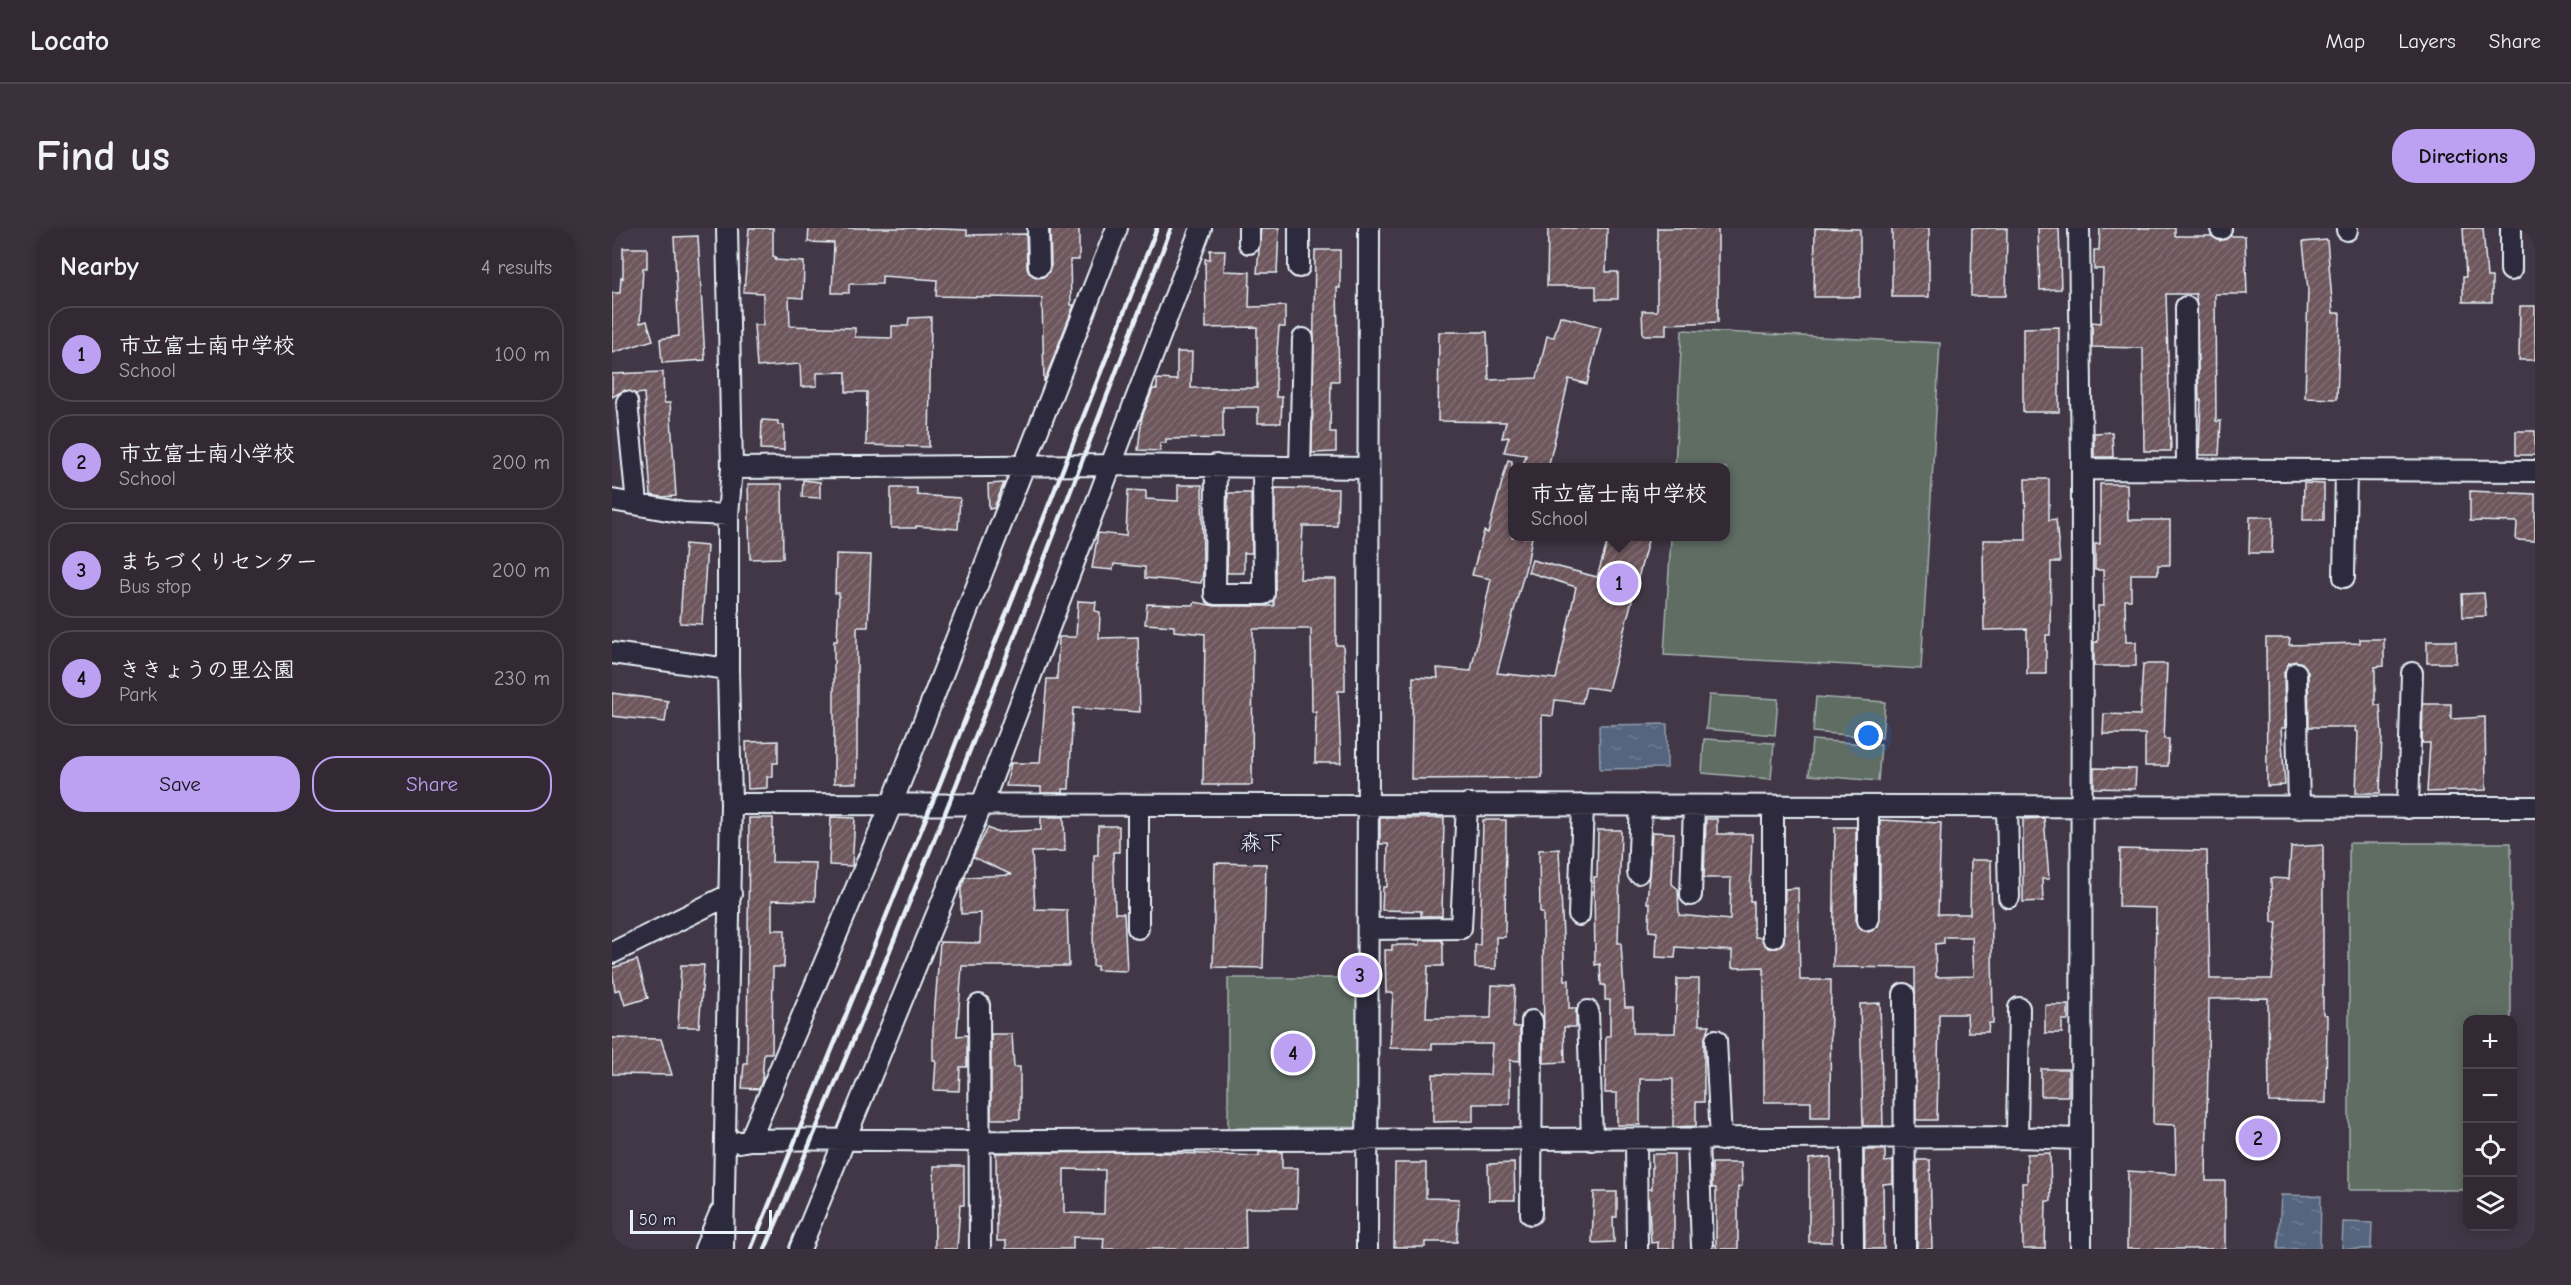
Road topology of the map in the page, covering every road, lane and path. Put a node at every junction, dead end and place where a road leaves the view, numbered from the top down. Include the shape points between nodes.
1 (727, 228) edge
2 (1038, 228) edge
3 (1117, 228) edge
4 (1201, 228) edge
5 (1299, 228) edge
6 (1369, 228) edge
7 (2079, 228) edge
8 (2511, 228) edge
9 (1039, 266) dead end
10 (1299, 267) dead end
11 (2511, 270) dead end
12 (2186, 307) dead end
13 (1303, 339) dead end
14 (627, 402) dead end
15 (1025, 465) junction
16 (1113, 465) junction
17 (1216, 465) junction
18 (1263, 467) junction
19 (1300, 467) junction
20 (732, 468) junction
21 (1368, 468) junction
22 (2082, 469) junction
23 (2187, 470) junction
24 (2346, 470) junction
25 (2535, 471) edge
26 (612, 500) edge
27 (637, 504) junction
28 (728, 515) junction
29 (2344, 577) dead end
30 (612, 653) edge
31 (728, 669) junction
32 (2296, 673) dead end
33 (2412, 673) dead end
34 (892, 803) junction
35 (1368, 803) junction
36 (731, 804) junction
37 (982, 804) junction
38 (1467, 804) junction
39 (1138, 805) junction
40 (1583, 805) junction
41 (1641, 806) junction
42 (1694, 806) junction
43 (1773, 807) junction
44 (1868, 807) junction
45 (2080, 807) junction
46 (2535, 807) edge
47 (2007, 808) junction
48 (2299, 808) junction
49 (2408, 808) junction
50 (1638, 873) dead end
51 (730, 894) junction
52 (1691, 895) dead end
53 (2009, 897) dead end
54 (1579, 915) dead end
55 (1868, 920) dead end
56 (1138, 928) dead end
57 (1368, 929) junction
58 (1773, 938) dead end
59 (612, 953) edge
60 (1904, 994) dead end
61 (979, 1005) dead end
62 (2019, 1008) dead end
63 (1588, 1011) dead end
64 (1532, 1021) dead end
65 (1716, 1040) dead end
66 (1905, 1137) junction
67 (2017, 1137) junction
68 (845, 1138) junction
69 (1368, 1139) junction
70 (2080, 1139) junction
71 (750, 1140) junction
72 (1592, 1140) junction
73 (1636, 1140) junction
74 (1698, 1140) junction
75 (1721, 1140) junction
76 (1852, 1140) junction
77 (981, 1141) junction
78 (1532, 1141) junction
79 (724, 1144) junction
80 (723, 1205) junction
81 (1531, 1214) dead end
82 (1702, 1246) dead end
83 (980, 1248) edge
84 (705, 1249) edge
85 (723, 1249) edge
86 (800, 1249) edge
87 (1367, 1249) edge
88 (1637, 1249) edge
89 (1853, 1249) edge
90 (1905, 1249) edge
91 (2081, 1249) edge

1 - 20 street
2 - 9 street
3 - 15 street
4 - 16 street
5 - 10 street
6 - 21 street
7 - 22 street
8 - 11 street
12 - 23 street
13 - 19 street
14 - 27 street
15 - 16 street
15 - 20 street
15 - 34 street
16 - 17 street
16 - 37 street
17 - 18 street
17 - 18 street via 1215,594 1264,594
18 - 19 street
19 - 21 street
20 - 28 street
21 - 35 street
22 - 23 street
22 - 45 street
23 - 24 street
24 - 25 street
24 - 29 street
26 - 27 street
27 - 28 street via 684,513
28 - 31 street
30 - 31 street
31 - 36 street
32 - 48 street
33 - 49 street
34 - 36 street
34 - 37 street
34 - 71 street
35 - 38 street
35 - 39 street
35 - 57 street
36 - 51 street
37 - 39 street
37 - 68 street
38 - 40 street
38 - 57 street via 1461,928
39 - 56 street
40 - 41 street
40 - 54 street
41 - 42 street
41 - 50 street
42 - 43 street
42 - 52 street
43 - 44 street
43 - 58 street
44 - 47 street
44 - 55 street
45 - 47 street
45 - 48 street
45 - 70 street
46 - 49 street
47 - 53 street
48 - 49 street
51 - 59 street
51 - 79 street
57 - 69 street
60 - 66 street
61 - 77 street
62 - 67 street
63 - 72 street
64 - 78 street
65 - 75 street
66 - 67 street
66 - 76 street
66 - 90 street
67 - 70 street
68 - 71 street
68 - 77 street
68 - 86 street
69 - 77 street
69 - 78 street
69 - 87 street
70 - 91 street
71 - 79 street
72 - 73 street
72 - 78 street
73 - 74 street
73 - 88 street
74 - 75 street
74 - 82 street
75 - 76 street
76 - 89 street
77 - 83 street
78 - 81 street
79 - 80 street
80 - 84 street
80 - 85 street

